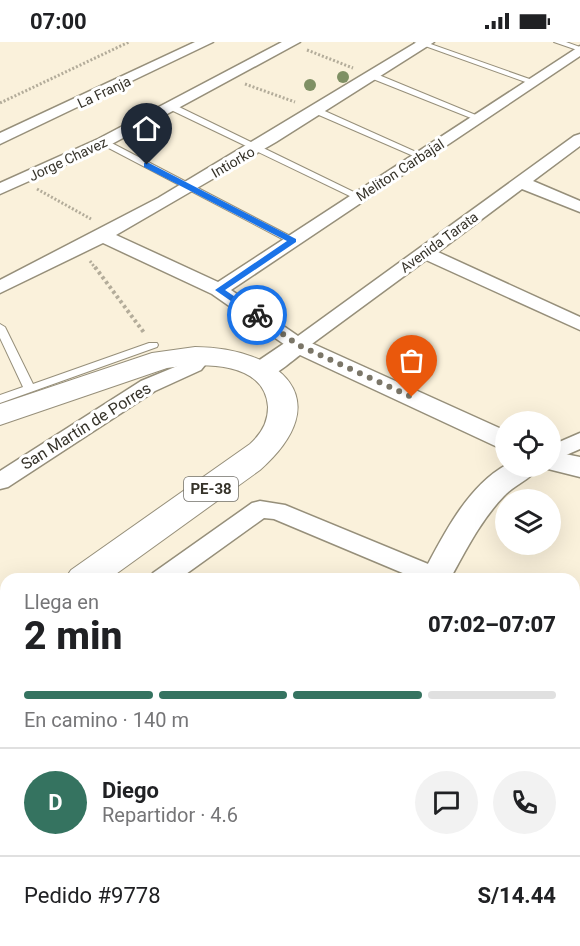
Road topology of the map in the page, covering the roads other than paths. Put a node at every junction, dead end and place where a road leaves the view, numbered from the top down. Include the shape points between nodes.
1 (206, 42) edge
2 (558, 42) edge
3 (292, 43) edge
4 (423, 43) edge
5 (580, 49) edge
6 (371, 75) junction
7 (534, 82) junction
8 (172, 107) junction
9 (315, 110) junction
10 (479, 118) junction
11 (0, 139) edge
12 (580, 139) edge
13 (104, 142) junction
14 (257, 148) junction
15 (421, 156) junction
16 (522, 183) junction
17 (189, 188) junction
18 (0, 189) edge
19 (359, 197) junction
20 (580, 207) edge
21 (106, 233) junction
22 (293, 241) junction
23 (424, 252) junction
24 (0, 287) edge
25 (219, 290) junction
26 (580, 324) edge
27 (0, 327) edge
28 (153, 345) road end
29 (298, 345) junction
30 (202, 355) junction
31 (261, 371) junction
32 (30, 389) junction
33 (0, 399) edge
34 (0, 415) edge
35 (495, 437) edge
36 (580, 440) edge
37 (580, 449) edge
38 (561, 451) edge
39 (561, 454) edge
40 (561, 461) edge
41 (580, 468) edge
42 (506, 477) edge
43 (0, 481) edge
44 (92, 573) edge
45 (170, 573) edge
46 (425, 573) edge
47 (440, 573) edge

1 - 11 street, La Franja
2 - 5 lane
3 - 8 street, Jorge Chavez
4 - 6 street, Intiorko
4 - 7 lane
5 - 7 street, Meliton Carbajal
6 - 9 street, Intiorko
6 - 10 lane
7 - 10 street, Meliton Carbajal
8 - 13 street, Jorge Chavez
8 - 14 lane
9 - 14 street, Intiorko
9 - 15 lane
10 - 15 street, Meliton Carbajal
12 - 16 street, Avenida Tarata
13 - 17 lane
13 - 18 street, Jorge Chavez
14 - 17 street, Intiorko
14 - 19 lane
15 - 19 street, Meliton Carbajal
16 - 20 street
16 - 23 street, Avenida Tarata
17 - 21 street, Intiorko
17 - 22 lane
19 - 22 street, Meliton Carbajal
21 - 24 street, Intiorko
21 - 25 street
22 - 25 street, Meliton Carbajal
23 - 26 street
23 - 29 street, Avenida Tarata
25 - 29 street
27 - 32 lane
28 - 32 lane
29 - 31 street
29 - 35 street
30 - 31 highway via 235,360
30 - 34 highway via 162,360
30 - 43 street, San Martín de Porres via 194,366 148,386
31 - 44 highway, PE-38 via 275,386 283,407 272,440 249,462
32 - 33 lane
36 - 38 street
37 - 39 street
40 - 41 street
42 - 47 street via 480,503
45 - 46 street via 260,509 277,511

